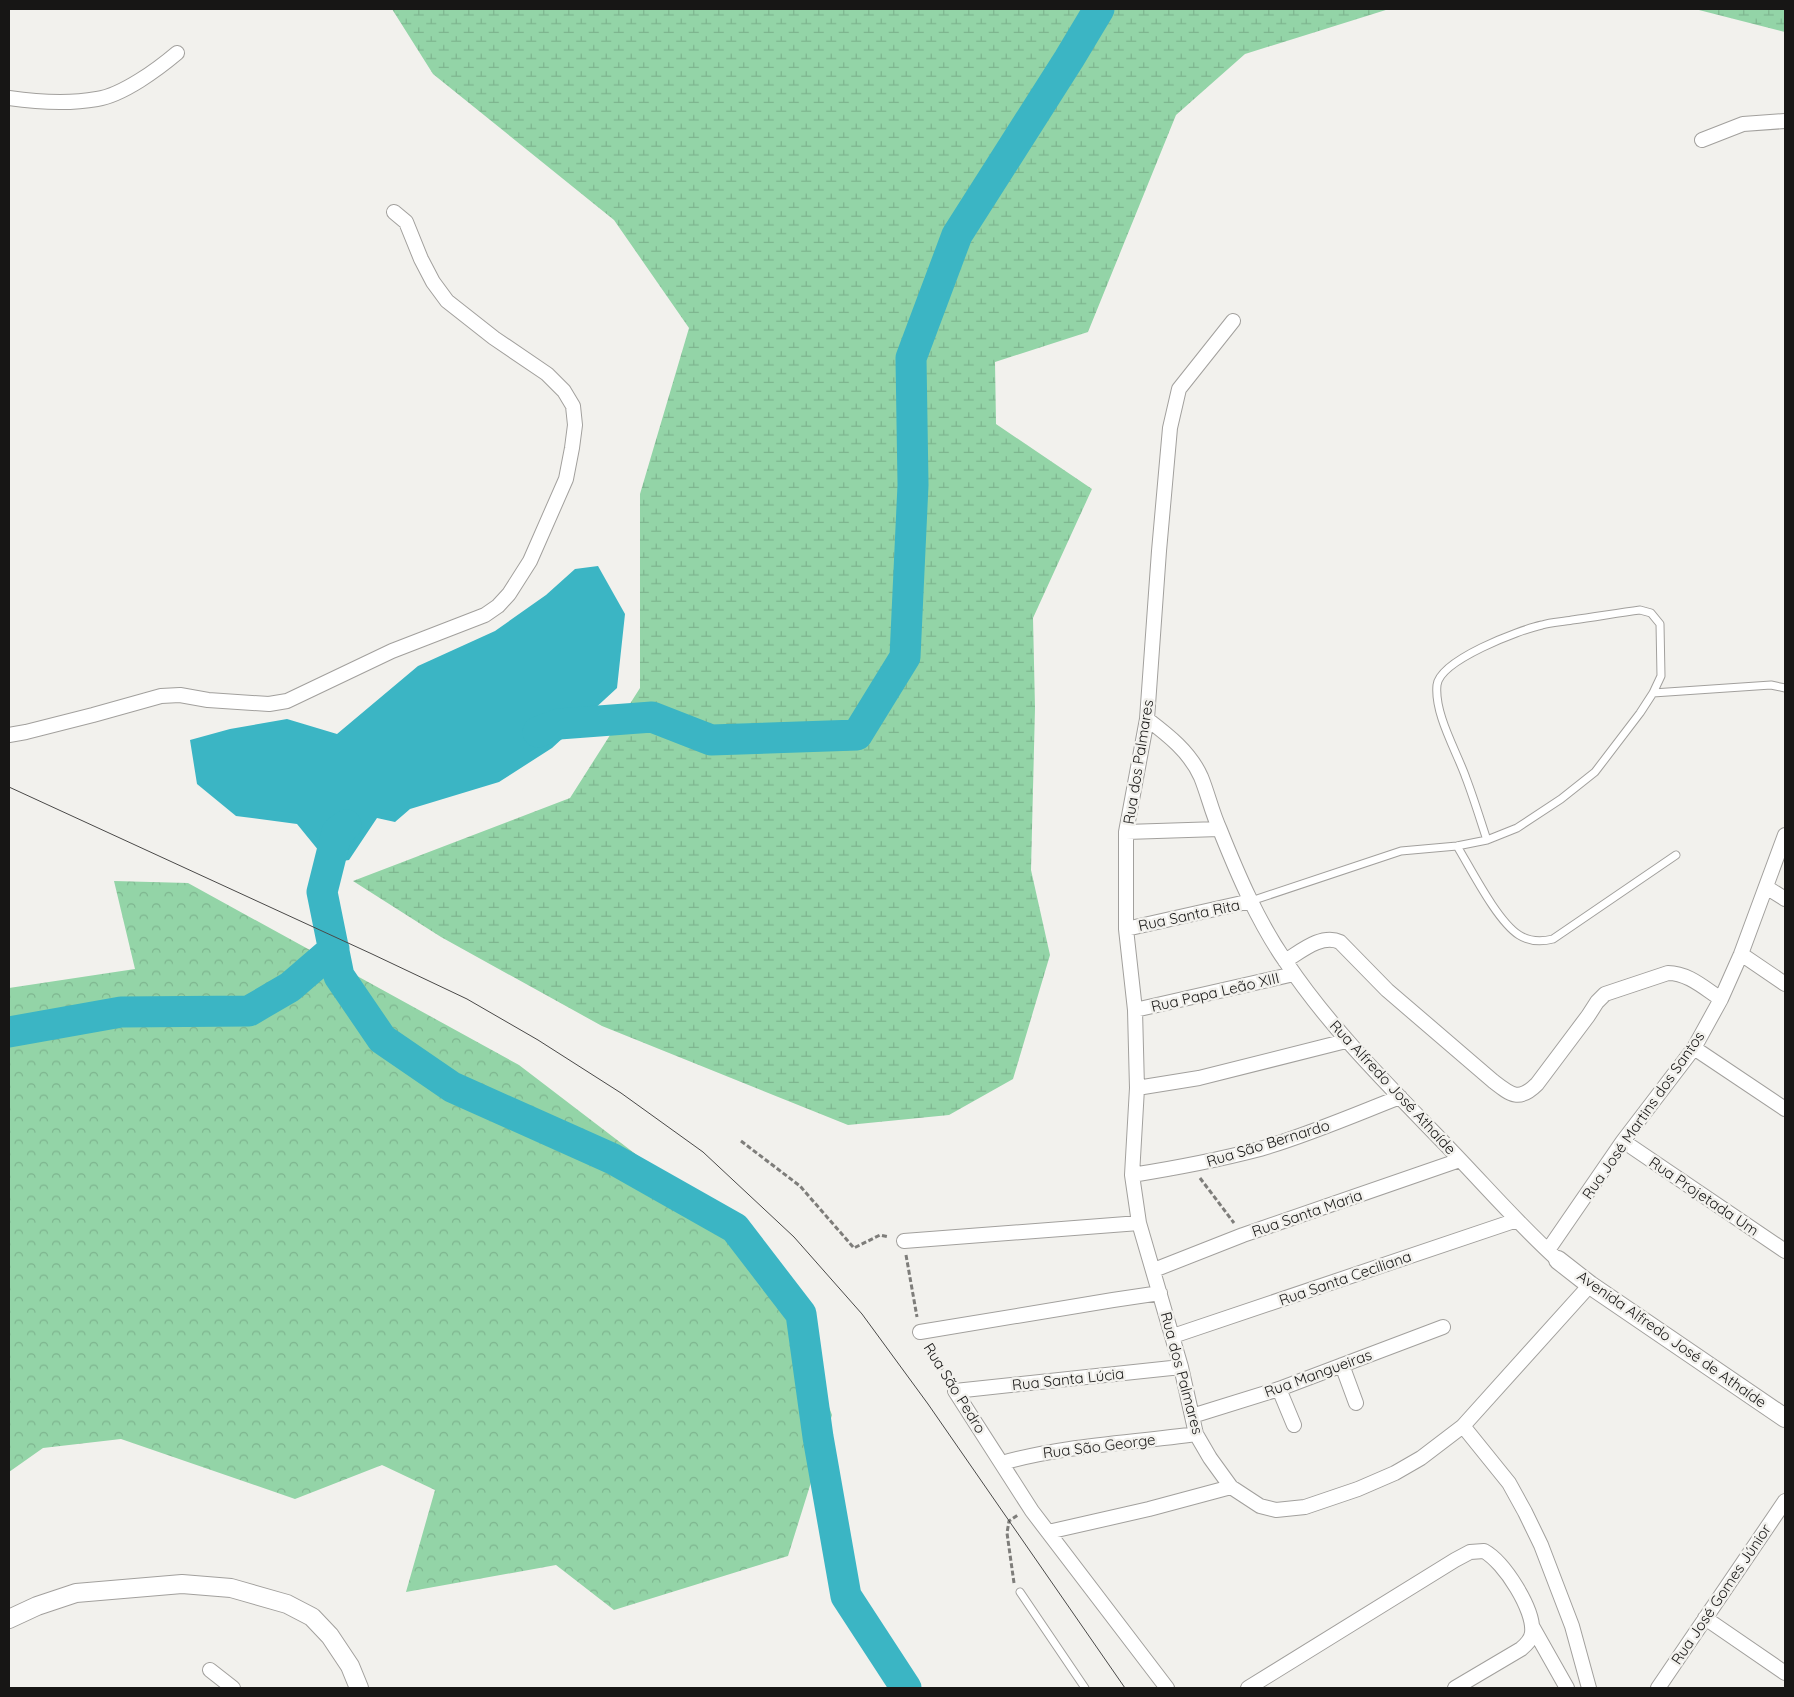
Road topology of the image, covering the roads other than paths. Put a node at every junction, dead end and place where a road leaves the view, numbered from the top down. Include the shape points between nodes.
1 (177, 53) dead end
2 (9, 98) edge
3 (1785, 121) edge
4 (1702, 140) dead end
5 (394, 212) dead end
6 (1232, 321) dead end
7 (1785, 688) edge
8 (1653, 693) junction
9 (1147, 719) junction
10 (9, 735) edge
11 (1219, 828) junction
12 (1126, 832) junction
13 (1785, 835) edge
14 (1487, 840) junction
15 (1457, 846) junction
16 (1676, 855) dead end
17 (1766, 887) junction
18 (1785, 899) edge
19 (1252, 902) junction
20 (1126, 929) junction
21 (1740, 954) junction
22 (1285, 961) junction
23 (1294, 974) junction
24 (1785, 984) edge
25 (1721, 998) junction
26 (1135, 1010) junction
27 (1346, 1041) junction
28 (1694, 1048) junction
29 (1137, 1088) junction
30 (1400, 1097) junction
31 (1785, 1109) edge
32 (1623, 1141) junction
33 (1460, 1160) junction
34 (1132, 1174) junction
35 (1517, 1220) junction
36 (1139, 1223) junction
37 (904, 1241) road end
38 (1785, 1251) edge
39 (1553, 1255) junction
40 (1154, 1270) junction
41 (1590, 1285) junction
42 (1160, 1293) junction
43 (1443, 1327) dead end
44 (920, 1332) road end
45 (1172, 1336) junction
46 (1342, 1365) junction
47 (1181, 1367) junction
48 (1278, 1389) junction
49 (955, 1390) joint
50 (1356, 1403) dead end
51 (1192, 1416) junction
52 (1785, 1418) edge
53 (1294, 1424) dead end
54 (1463, 1426) junction
55 (1196, 1434) junction
56 (1002, 1463) junction
57 (1231, 1487) junction
58 (1785, 1501) edge
59 (1048, 1532) junction
60 (1020, 1592) road end
61 (1705, 1618) junction
62 (9, 1619) edge
63 (1532, 1626) junction
64 (210, 1670) dead end
65 (1785, 1672) edge
66 (232, 1688) edge
67 (360, 1688) edge
68 (1085, 1688) edge
69 (1167, 1688) edge
70 (1248, 1688) edge
71 (1455, 1688) edge
72 (1566, 1688) edge
73 (1589, 1688) edge
74 (1658, 1688) edge

1 - 2 street via 155,71 99,99 33,102
3 - 4 street via 1743,124
5 - 10 street via 406,222 421,259 447,301 547,374 573,406 575,424 566,479 530,561 509,594 485,616 392,651 287,701 269,704 161,696
6 - 9 street, Rua dos Palmares via 1179,389 1175,402 1159,552
7 - 8 lane via 1771,685
8 - 14 lane via 1595,772 1535,817
8 - 14 lane via 1661,676 1660,624 1651,613 1640,610 1542,625 1488,644 1457,661 1443,673 1437,686 1442,716
9 - 11 street, Rua Alfredo José Athaíde via 1168,734 1200,775
9 - 12 street, Rua dos Palmares
11 - 12 street
11 - 19 street, Rua Alfredo José Athaíde
12 - 20 street, Rua dos Palmares
13 - 17 street, Rua José Martins dos Santos
14 - 15 lane
15 - 16 lane via 1509,927 1520,936 1540,942 1552,939
15 - 19 lane via 1401,851
17 - 18 street
17 - 21 street, Rua José Martins dos Santos
19 - 20 street, Rua Santa Rita
19 - 22 street, Rua Alfredo José Athaíde
20 - 26 street, Rua dos Palmares
21 - 24 street
21 - 25 street, Rua José Martins dos Santos
22 - 23 street, Rua Alfredo José Athaíde
22 - 25 street via 1324,940 1340,942 1387,990 1493,1081 1519,1096 1538,1084 1606,994 1677,973
23 - 26 street, Rua Papa Leão XIII
23 - 27 street, Rua Alfredo José Athaíde
25 - 28 street, Rua José Martins dos Santos
26 - 29 street, Rua dos Palmares
27 - 29 street via 1199,1078
27 - 30 street, Rua Alfredo José Athaíde
28 - 31 street
28 - 32 street, Rua José Martins dos Santos
29 - 34 street, Rua dos Palmares
30 - 33 street, Rua Alfredo José Athaíde
30 - 34 street, Rua São Bernardo via 1261,1148 1190,1166
32 - 38 street, Rua Projetada Um
32 - 39 street, Rua José Martins dos Santos
33 - 35 street, Rua Alfredo José Athaíde
33 - 40 street, Rua Santa Maria via 1243,1235
34 - 36 street, Rua dos Palmares
35 - 39 street, Rua Alfredo José Athaíde
35 - 45 street, Rua Santa Ceciliana
36 - 37 street
36 - 40 street, Rua dos Palmares
39 - 41 street, Avenida Alfredo José de Athaíde
40 - 42 street, Rua dos Palmares
41 - 52 street, Avenida Alfredo José de Athaíde
41 - 54 street, Rua dos Palmares
42 - 44 street
42 - 45 street, Rua dos Palmares
43 - 46 street, Rua Mangueiras
45 - 47 street, Rua dos Palmares
46 - 48 street, Rua Mangueiras
46 - 50 street
47 - 49 street, Rua Santa Lúcia
47 - 51 street, Rua dos Palmares
48 - 51 street, Rua Mangueiras
48 - 53 street
49 - 56 street, Rua São Pedro
51 - 55 street, Rua dos Palmares
54 - 57 street, Rua dos Palmares via 1395,1473 1305,1507 1276,1510 1260,1506
54 - 73 street via 1509,1483 1541,1545 1572,1626
55 - 56 street, Rua São George via 1062,1449
55 - 57 street, Rua dos Palmares
56 - 59 street, Rua São Pedro
57 - 59 street
58 - 61 street, Rua José Gomes Júnior
59 - 69 street, Rua São Pedro
60 - 68 lane
61 - 65 street
61 - 74 street, Rua José Gomes Júnior
62 - 67 street via 76,1593 182,1584 231,1588 287,1604 312,1617 330,1636
63 - 70 street via 1518,1592 1498,1562 1484,1551 1470,1552
63 - 71 street via 1529,1642 1521,1649
63 - 72 street
64 - 66 street

